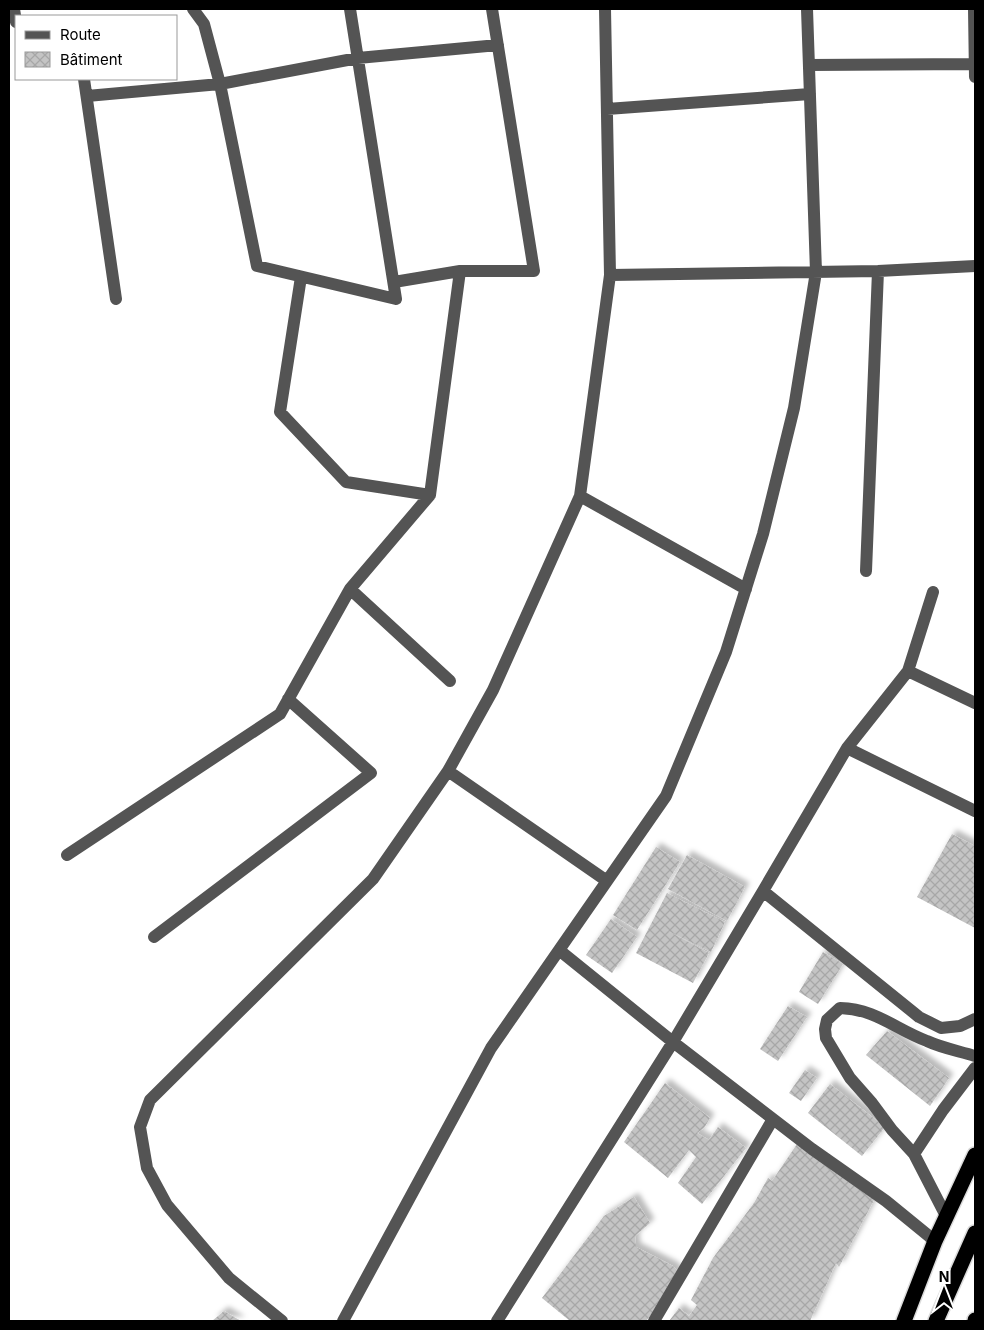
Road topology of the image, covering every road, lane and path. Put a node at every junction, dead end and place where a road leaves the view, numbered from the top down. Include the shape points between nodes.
1 (193, 9) edge
2 (350, 9) edge
3 (492, 9) edge
4 (605, 9) edge
5 (807, 9) edge
6 (974, 9) edge
7 (498, 45) junction
8 (358, 58) junction
9 (975, 64) edge
10 (809, 65) junction
11 (975, 77) edge
12 (84, 80) edge
13 (220, 84) junction
14 (810, 94) junction
15 (87, 96) junction
16 (607, 109) junction
17 (975, 266) edge
18 (460, 271) junction
19 (878, 271) junction
20 (816, 272) junction
21 (610, 275) junction
22 (301, 277) junction
23 (394, 282) junction
24 (116, 299) dead end
25 (430, 495) junction
26 (580, 496) junction
27 (866, 571) dead end
28 (350, 589) junction
29 (746, 589) junction
30 (933, 592) dead end
31 (908, 670) junction
32 (450, 681) dead end
33 (288, 699) junction
34 (975, 703) edge
35 (847, 748) junction
36 (448, 771) junction
37 (975, 811) edge
38 (67, 856) dead end
39 (607, 881) junction
40 (764, 891) junction
41 (154, 937) dead end
42 (559, 950) junction
43 (975, 1018) edge
44 (672, 1042) junction
45 (975, 1056) edge
46 (975, 1068) edge
47 (773, 1119) junction
48 (914, 1154) junction
49 (975, 1155) edge
50 (946, 1216) junction
51 (975, 1233) edge
52 (935, 1242) junction
53 (282, 1321) edge
54 (343, 1321) edge
55 (497, 1321) edge
56 (654, 1321) edge
57 (904, 1321) edge
58 (936, 1321) edge

1 - 13 street via 204,24
2 - 8 street
3 - 7 street
4 - 16 street
5 - 10 street
6 - 9 street
7 - 8 street
7 - 18 street via 534,271
8 - 13 street
8 - 23 street
9 - 10 street
9 - 11 street
10 - 14 street
12 - 15 street
13 - 15 street
13 - 22 street via 257,266
14 - 16 street
14 - 20 street
15 - 24 street
16 - 21 street
17 - 19 street
18 - 23 street
18 - 25 street
19 - 20 street
19 - 27 street
20 - 21 street
20 - 29 street via 794,408 764,534
21 - 26 street
22 - 23 street via 396,299
22 - 25 street via 280,412 346,482
25 - 28 street
26 - 29 street
26 - 36 street via 493,690
28 - 32 street
28 - 33 street
29 - 39 street via 726,652 666,796
30 - 31 street
31 - 34 street
31 - 35 street
33 - 38 street via 280,714
33 - 41 street via 371,772
35 - 37 street
35 - 40 street
36 - 39 street
36 - 53 street via 373,879 150,1100 140,1127 147,1168 167,1205 229,1278
39 - 42 street
40 - 43 street via 919,1017 941,1028 960,1026
40 - 44 street
42 - 44 street
42 - 54 street via 491,1048
44 - 47 street
44 - 55 street
45 - 48 street via 927,1042 856,1008 840,1008 827,1020 826,1038 850,1078
46 - 48 street
47 - 52 street via 886,1201
47 - 56 street
48 - 50 street
49 - 50 highway
50 - 52 highway
51 - 58 highway
52 - 57 highway

